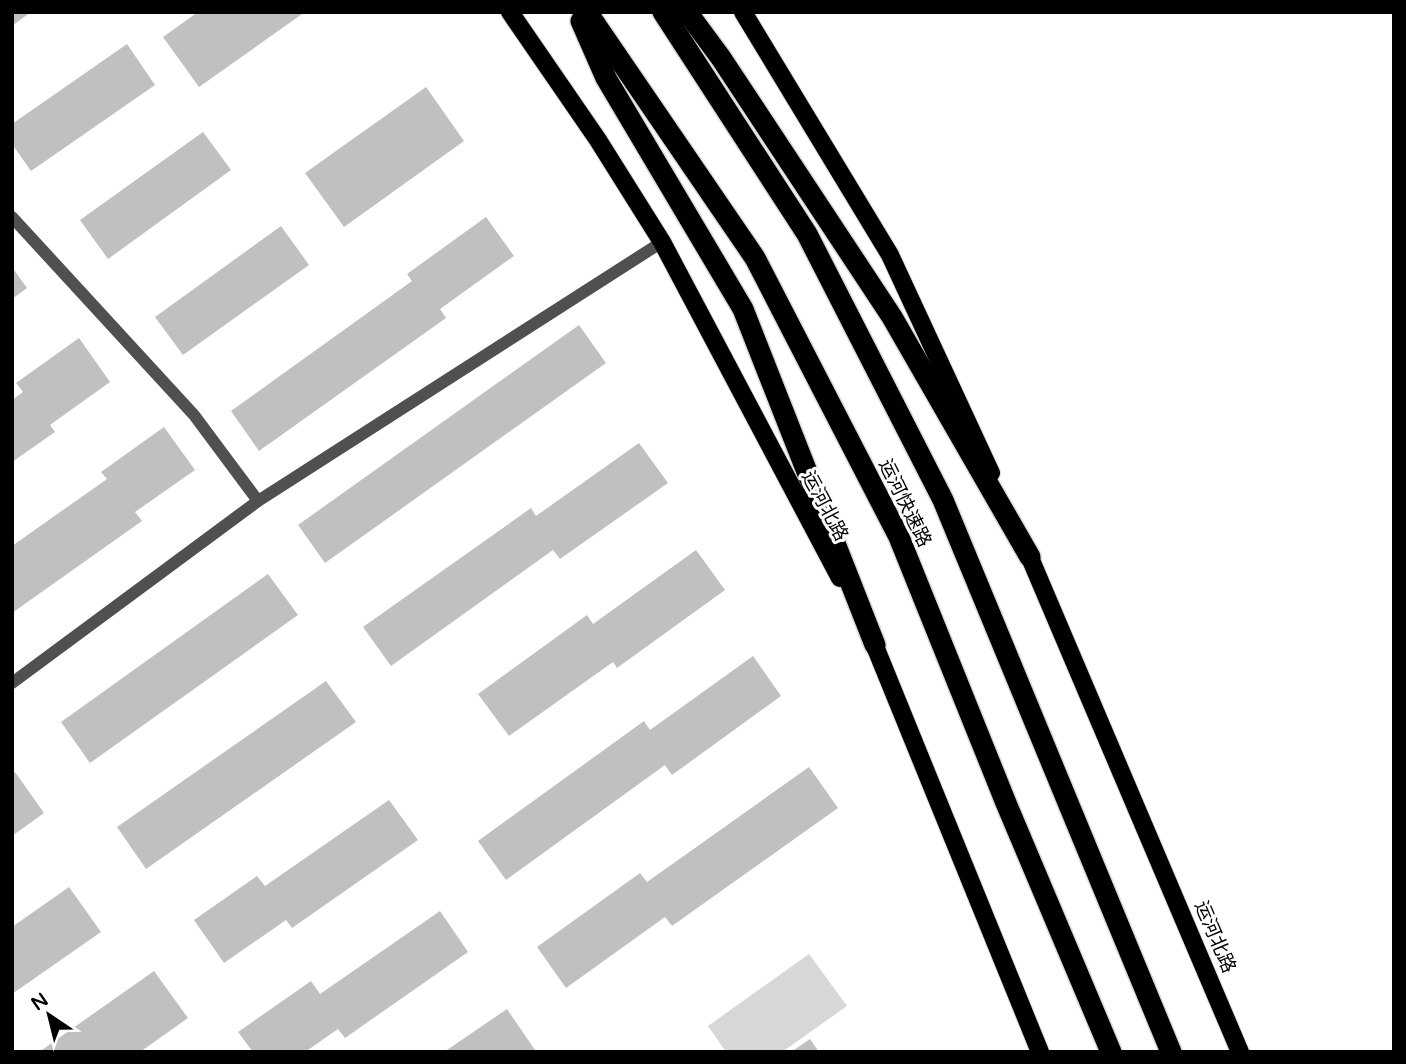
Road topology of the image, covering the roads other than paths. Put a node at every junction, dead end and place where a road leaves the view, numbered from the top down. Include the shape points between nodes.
1 (510, 12) edge
2 (578, 12) edge
3 (587, 12) edge
4 (663, 12) edge
5 (687, 12) edge
6 (743, 12) edge
7 (12, 217) edge
8 (662, 242) junction
9 (258, 501) junction
10 (1031, 557) junction
11 (875, 645) junction
12 (12, 683) edge
13 (1040, 1052) edge
14 (1111, 1052) edge
15 (1171, 1052) edge
16 (1240, 1052) edge

1 - 8 main road, 运河北路
2 - 11 highway via 606,78 743,309
3 - 14 highway, 运河快速路 via 755,258 899,537
4 - 15 highway, 运河快速路 via 807,234 943,500
5 - 10 highway via 892,317
6 - 10 main road, 运河北路 via 890,255
7 - 9 lane via 194,415
8 - 9 lane
8 - 11 main road, 运河北路
9 - 12 lane
10 - 16 main road, 运河北路
11 - 13 main road, 运河北路

